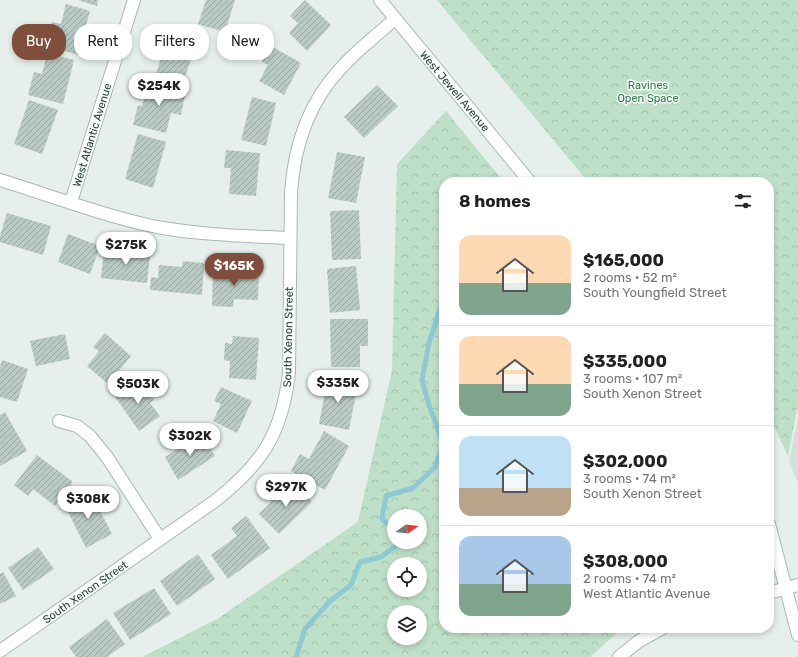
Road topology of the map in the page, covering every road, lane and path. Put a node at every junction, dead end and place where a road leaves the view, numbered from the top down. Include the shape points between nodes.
1 (134, 0) edge
2 (380, 0) edge
3 (395, 19) junction
4 (526, 177) edge
5 (0, 180) edge
6 (71, 202) junction
7 (290, 238) junction
8 (59, 421) dead end
9 (774, 537) edge
10 (160, 539) junction
11 (792, 586) edge
12 (774, 591) edge
13 (654, 633) edge
14 (798, 635) edge
15 (0, 651) edge
16 (619, 657) edge

1 - 6 street, West Atlantic Avenue
2 - 3 street, West Jewell Avenue
3 - 4 street, West Jewell Avenue
3 - 7 street, South Xenon Street via 341,68 310,113 292,171
5 - 6 street
6 - 7 street via 132,221 178,230 233,236
7 - 10 street, South Xenon Street via 289,373 286,397 275,432 247,473 215,501
8 - 10 street via 77,426 90,436 107,457
9 - 11 street
10 - 15 street, South Xenon Street
11 - 12 street
11 - 14 street
13 - 16 street

